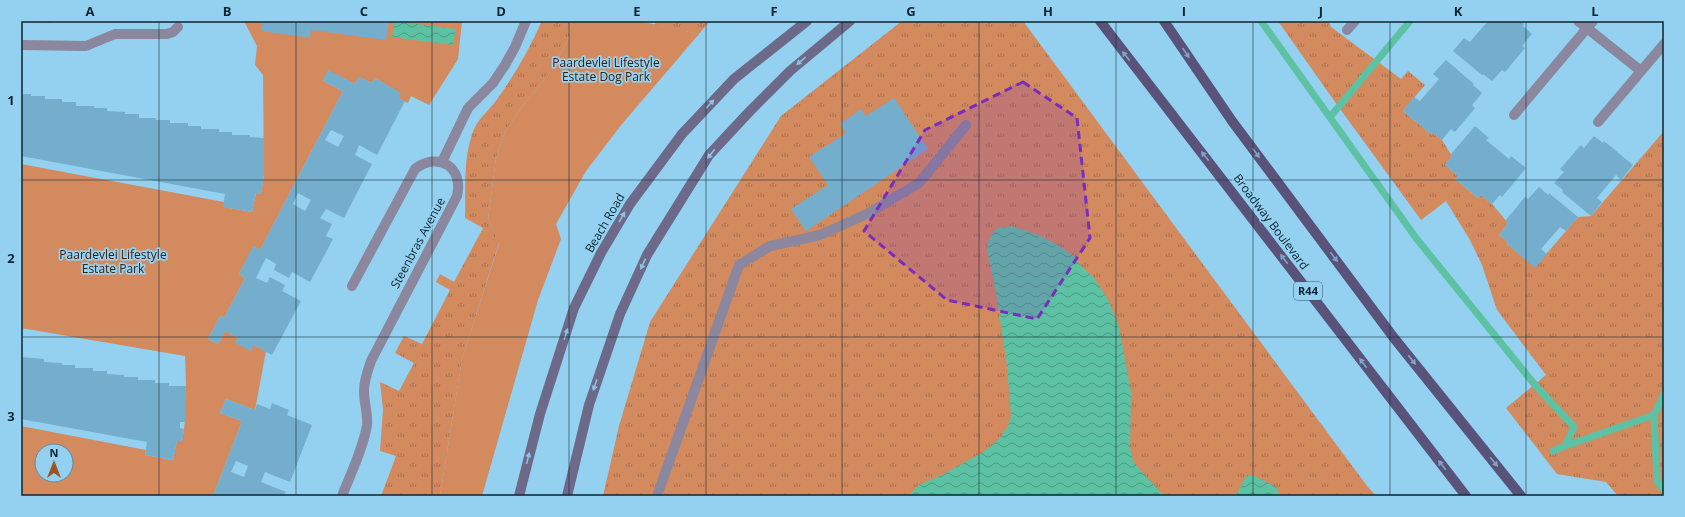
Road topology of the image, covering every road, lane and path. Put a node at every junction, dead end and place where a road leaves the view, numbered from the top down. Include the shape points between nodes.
1 (526, 21) edge
2 (807, 21) edge
3 (850, 21) edge
4 (1100, 21) edge
5 (1164, 21) edge
6 (1355, 21) edge
7 (1578, 21) edge
8 (1590, 25) edge
9 (178, 27) dead end
10 (1348, 30) dead end
11 (1664, 44) edge
12 (21, 45) edge
13 (1641, 71) junction
14 (1514, 115) dead end
15 (1598, 122) dead end
16 (966, 125) dead end
17 (442, 162) junction
18 (352, 286) dead end
19 (342, 496) edge
20 (519, 496) edge
21 (567, 496) edge
22 (657, 496) edge
23 (1466, 496) edge
24 (1521, 496) edge

1 - 17 street via 505,65 493,83 468,108
20 -> 2 main road, Beach Road via 540,414 574,308 601,253 630,204 682,134 734,79
3 -> 21 main road via 790,71 710,155 647,255 620,314 589,405
23 -> 4 main road, Broadway Boulevard / R44
5 -> 24 main road via 1232,121 1390,332
6 - 10 street
7 - 8 street
8 - 13 street
8 - 14 street
9 - 12 street via 167,34 115,34 86,46
11 - 13 street
13 - 15 street
16 - 22 street via 919,183 867,214 820,235 770,246 739,265
17 - 18 street via 428,162 415,169
17 - 19 street, Steenbras Avenue via 450,167 458,180 457,196 371,361 364,385 367,406 363,440

